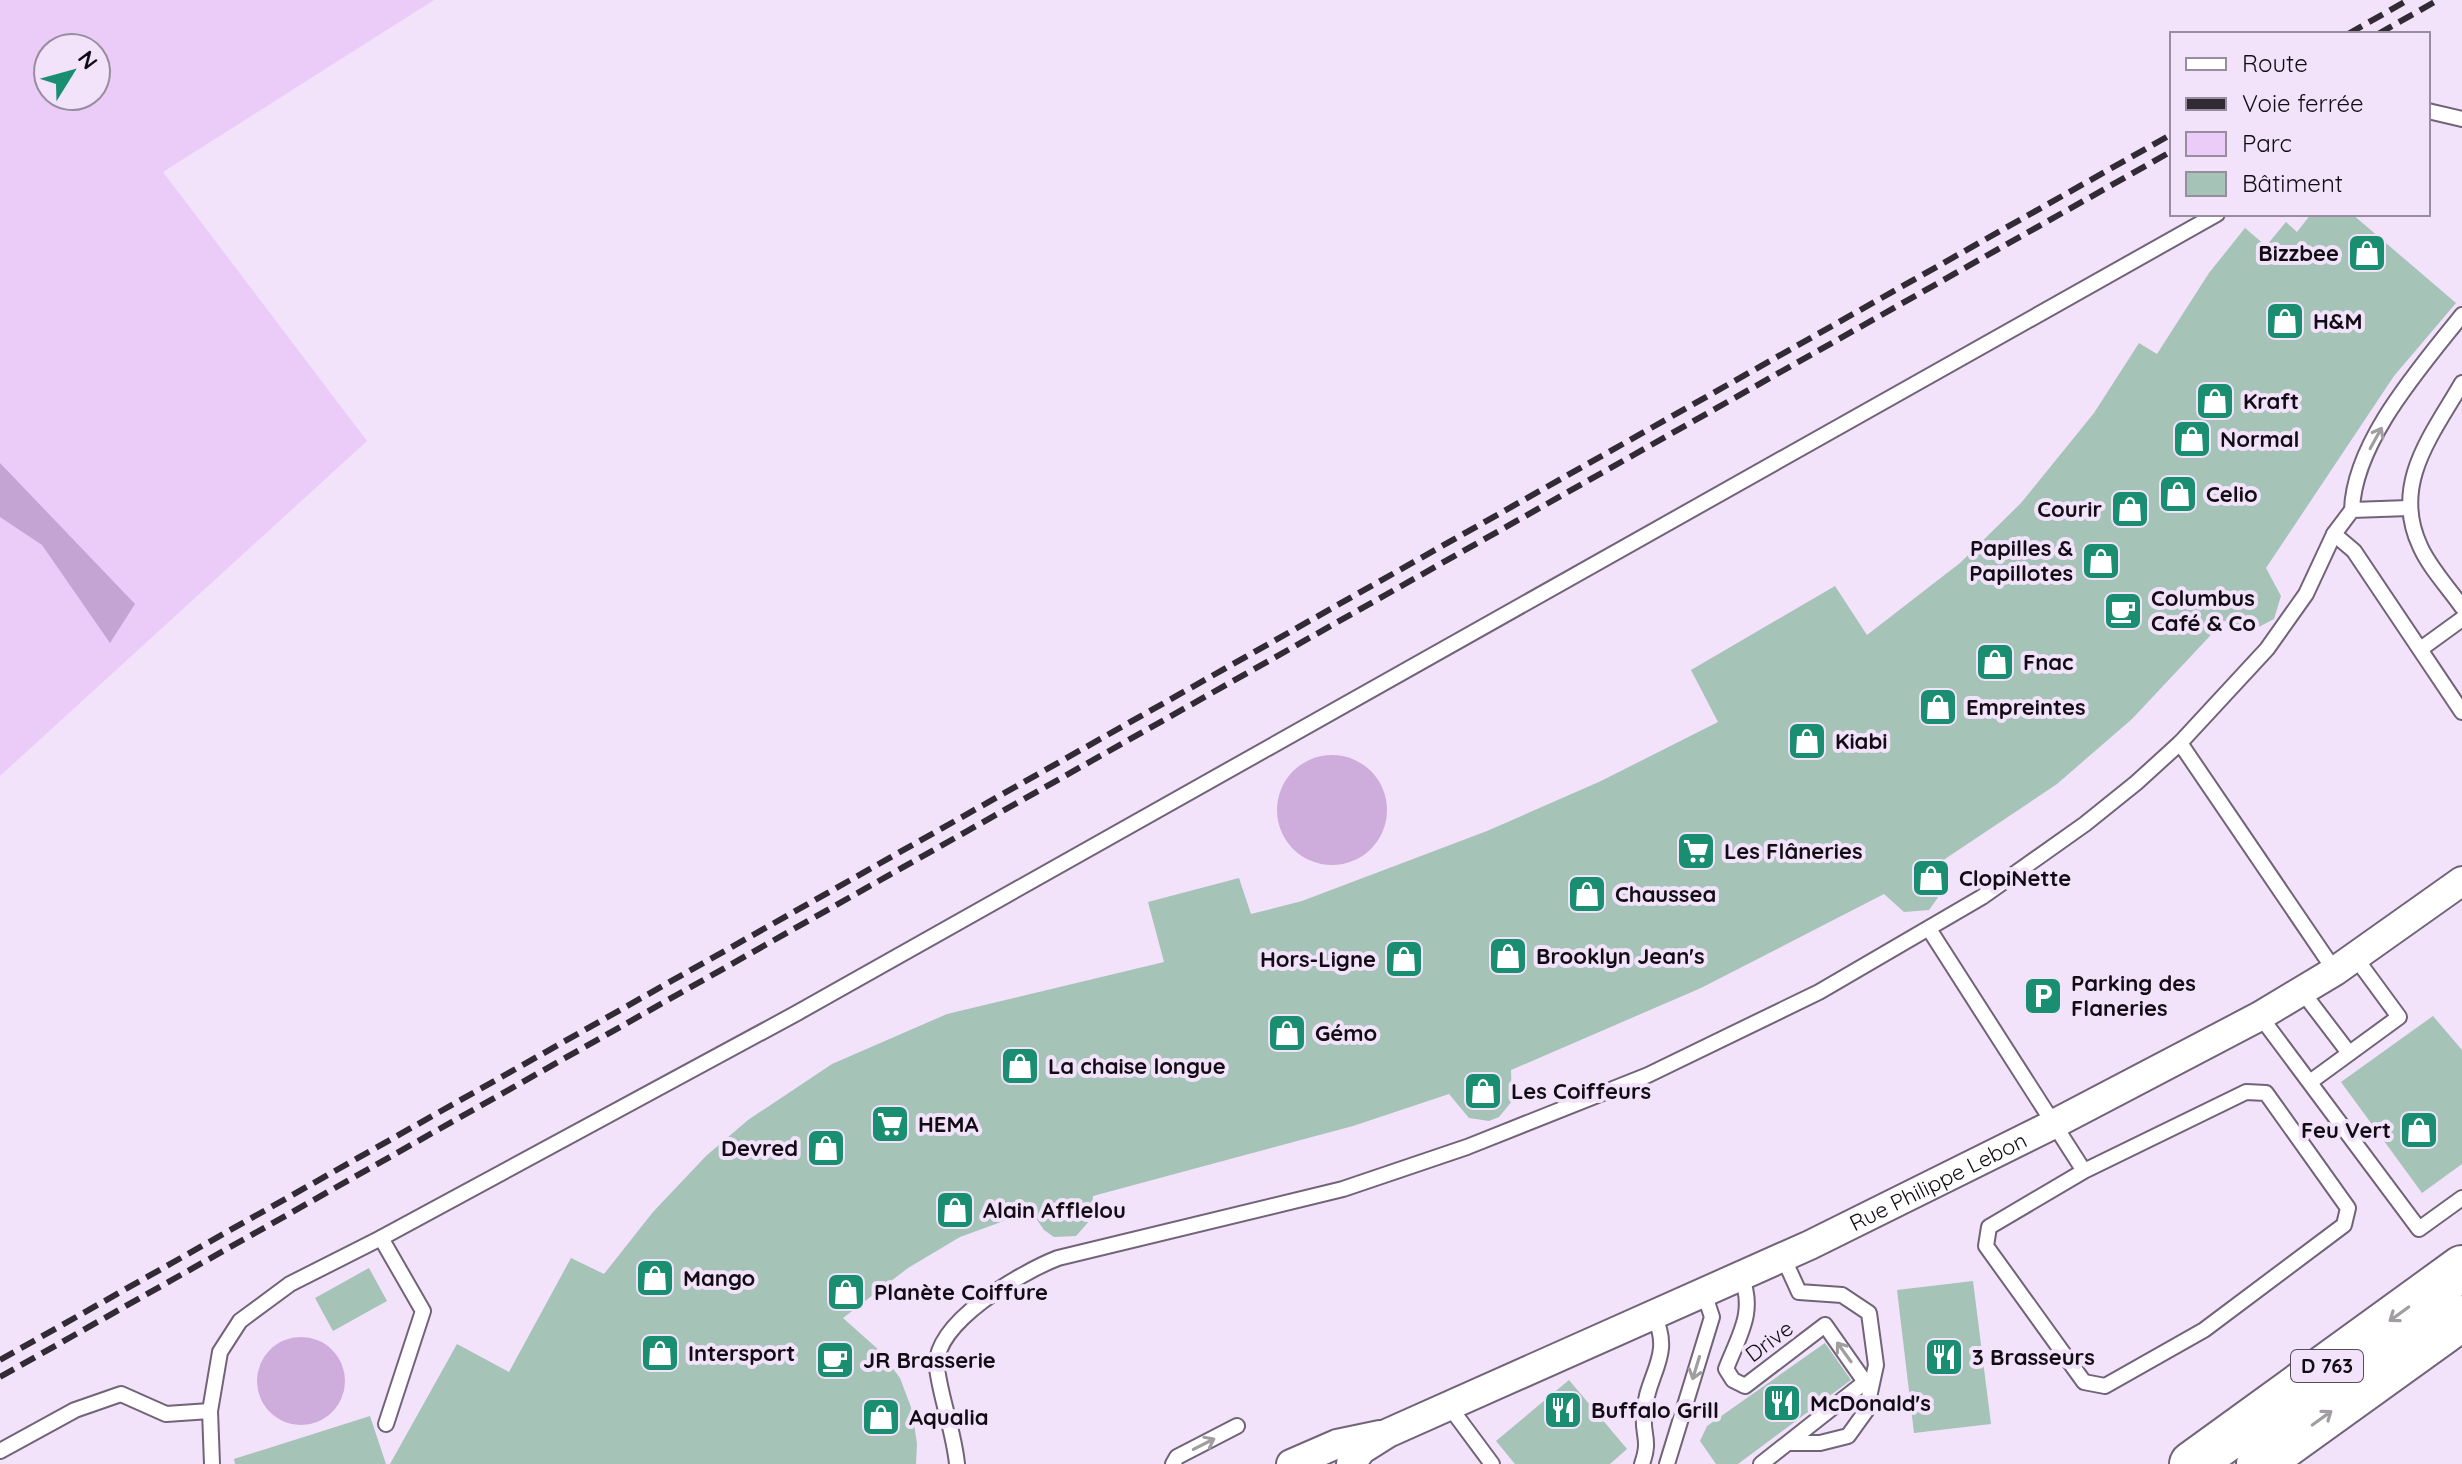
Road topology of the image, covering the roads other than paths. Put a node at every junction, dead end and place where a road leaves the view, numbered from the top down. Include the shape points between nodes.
1 (2430, 111) edge
2 (2462, 119) edge
3 (2213, 216) edge
4 (2462, 315) edge
5 (2462, 383) edge
6 (2409, 508) junction
7 (2352, 510) junction
8 (2334, 534) junction
9 (2462, 607) edge
10 (2462, 619) edge
11 (2422, 648) junction
12 (2462, 712) edge
13 (2180, 743) junction
14 (2462, 881) edge
15 (1929, 929) junction
16 (2345, 964) junction
17 (2301, 990) junction
18 (2260, 1016) junction
19 (2349, 1053) junction
20 (2310, 1082) junction
21 (2054, 1124) junction
22 (2084, 1171) junction
23 (2462, 1198) edge
24 (381, 1238) junction
25 (1783, 1257) junction
26 (2462, 1268) edge
27 (1741, 1276) junction
28 (1704, 1293) junction
29 (1654, 1316) junction
30 (2462, 1318) edge
31 (1449, 1406) junction
32 (210, 1411) junction
33 (386, 1424) dead end
34 (1237, 1426) dead end
35 (1388, 1433) junction
36 (1789, 1443) junction
37 (0, 1451) edge
38 (960, 1463) edge
39 (212, 1464) edge
40 (1173, 1464) edge
41 (1291, 1464) edge
42 (1351, 1464) edge
43 (1492, 1464) edge
44 (1642, 1464) edge
45 (1667, 1464) edge
46 (1761, 1464) edge
47 (2192, 1464) edge
48 (2259, 1464) edge

1 - 2 lane
3 - 24 lane via 951,928
7 -> 4 lane via 2353,484 2376,437 2413,377
5 - 6 lane via 2411,476
6 - 7 lane
6 - 9 lane via 2420,548
7 - 8 lane
8 - 11 lane via 2354,551
8 - 13 lane via 2306,594 2267,649
10 - 11 lane
11 - 12 lane
13 - 15 lane via 2085,824
13 - 16 lane
14 - 16 street, Rue Philippe Lebon
15 - 21 lane
15 - 38 lane via 1819,992 1648,1075 1480,1142 1343,1189 1033,1268 947,1333 938,1349 937,1366
16 - 17 street, Rue Philippe Lebon
16 - 19 lane via 2399,1017
17 - 18 street, Rue Philippe Lebon
17 - 19 lane
18 - 20 lane
18 - 21 street, Rue Philippe Lebon
19 - 20 lane
20 - 23 lane via 2419,1229
21 - 22 lane
21 - 25 street, Rue Philippe Lebon
22 - 22 lane via 1989,1227 1986,1246 2084,1382 2105,1386 2204,1330 2255,1293 2344,1225 2348,1208 2266,1093 2246,1092
24 - 32 lane via 290,1284 240,1321 220,1352
24 - 33 lane via 423,1311
25 - 27 street, Rue Philippe Lebon
25 - 36 lane via 1799,1292 1842,1295 1869,1313 1876,1365 1866,1411 1848,1436
26 -> 47 highway, D 763
27 - 28 street, Rue Philippe Lebon
36 -> 27 lane, Drive via 1865,1382 1825,1325 1745,1386 1733,1380 1726,1369 1749,1308
28 - 29 street, Rue Philippe Lebon
28 -> 45 lane via 1712,1317
29 - 31 street, Rue Philippe Lebon
29 - 44 lane via 1663,1346 1644,1414 1649,1445
48 -> 30 highway, D 763
31 - 35 street, Rue Philippe Lebon
31 - 43 lane
32 - 37 lane via 166,1414 121,1394 75,1410
32 - 39 lane
40 -> 34 lane
35 - 41 street, Rue Philippe Lebon via 1337,1444
35 - 42 street, Rue Philippe Lebon via 1361,1450
36 - 46 lane

